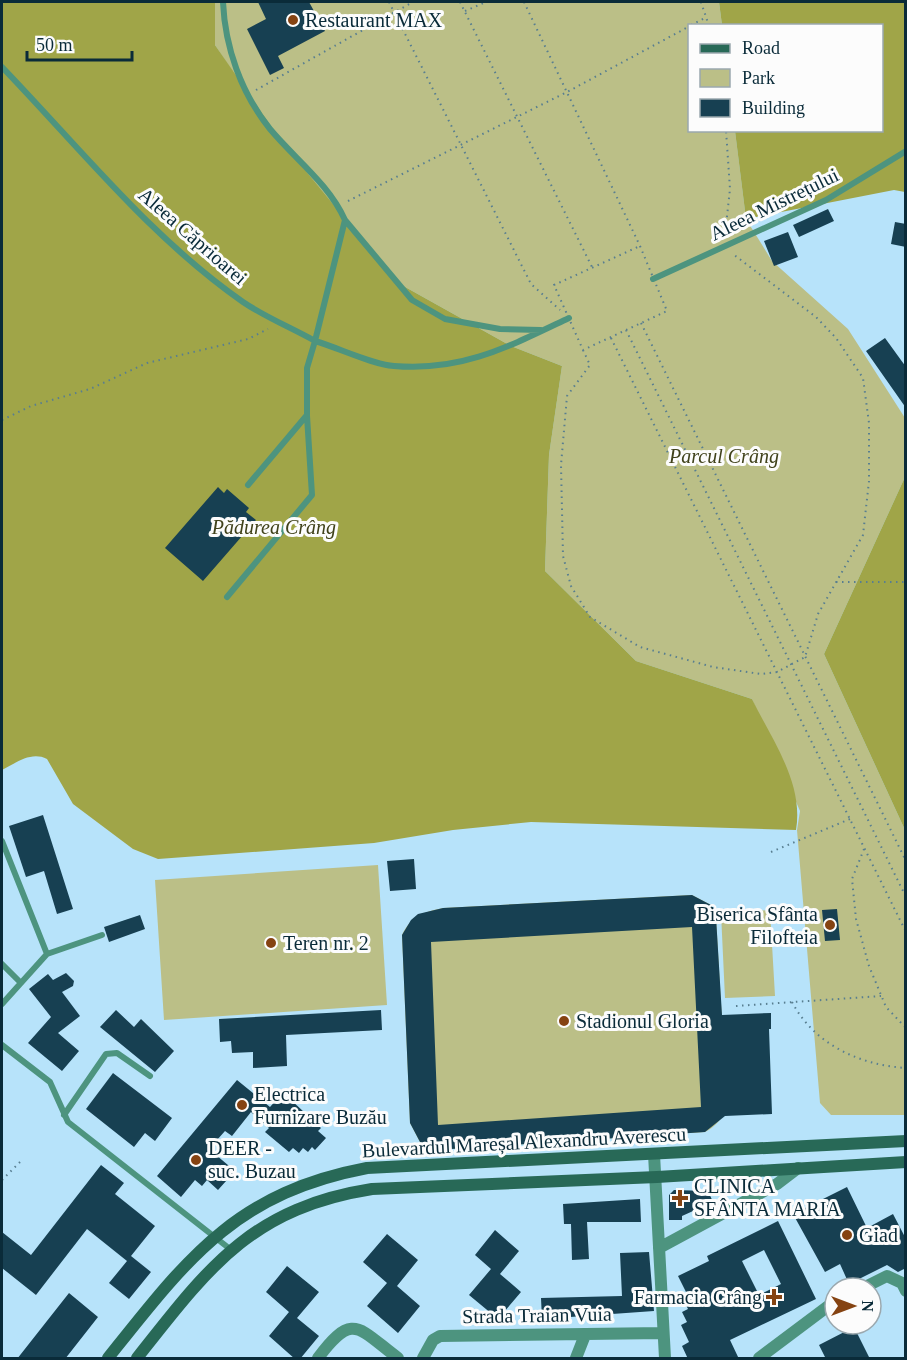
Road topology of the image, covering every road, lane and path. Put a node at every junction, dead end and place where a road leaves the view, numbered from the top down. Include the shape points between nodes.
1 (223, 2) edge
2 (389, 2) edge
3 (413, 2) edge
4 (460, 2) edge
5 (486, 2) edge
6 (524, 2) edge
7 (701, 2) edge
8 (465, 11) junction
9 (394, 12) junction
10 (707, 17) junction
11 (694, 24) edge
12 (709, 24) edge
13 (688, 27) edge
14 (2, 67) edge
15 (567, 92) junction
16 (249, 94) junction
17 (517, 117) junction
18 (726, 132) edge
19 (461, 144) junction
20 (906, 151) edge
21 (339, 206) junction
22 (345, 220) junction
23 (640, 246) junction
24 (724, 247) junction
25 (592, 267) junction
26 (653, 279) junction
27 (569, 318) junction
28 (281, 323) junction
29 (641, 323) junction
30 (544, 330) junction
31 (627, 330) junction
32 (611, 338) junction
33 (315, 341) junction
34 (583, 350) junction
35 (307, 415) junction
36 (2, 420) edge
37 (248, 485) dead end
38 (835, 582) junction
39 (906, 582) edge
40 (227, 597) dead end
41 (805, 657) junction
42 (791, 664) junction
43 (777, 672) junction
44 (850, 819) junction
45 (2, 841) edge
46 (864, 849) junction
47 (771, 852) dead end
48 (906, 861) edge
49 (906, 897) edge
50 (906, 932) edge
51 (102, 934) dead end
52 (47, 954) junction
53 (2, 963) edge
54 (21, 983) junction
55 (881, 996) junction
56 (792, 1002) junction
57 (2, 1004) edge
58 (736, 1006) dead end
59 (906, 1028) edge
60 (2, 1045) edge
61 (906, 1068) edge
62 (150, 1076) dead end
63 (64, 1115) junction
64 (906, 1141) edge
65 (654, 1154) junction
66 (21, 1161) dead end
67 (906, 1162) edge
68 (798, 1168) junction
69 (657, 1177) junction
70 (2, 1180) edge
71 (215, 1236) junction
72 (659, 1248) junction
73 (231, 1249) junction
74 (883, 1278) edge
75 (906, 1291) edge
76 (823, 1311) edge
77 (663, 1334) junction
78 (585, 1335) junction
79 (124, 1338) junction
80 (140, 1356) edge
81 (421, 1357) edge
82 (108, 1359) edge
83 (318, 1359) edge
84 (398, 1359) edge
85 (576, 1359) edge
86 (665, 1359) edge
87 (759, 1359) edge

1 - 16 lane via 224,26 234,63
2 - 9 path
3 - 9 path
4 - 8 path
5 - 8 path
6 - 15 path
7 - 10 path
8 - 17 path
9 - 16 path
9 - 19 path
10 - 11 path
10 - 12 path
13 - 15 path
14 - 28 lane, Aleea Căprioarei via 105,179 178,250 244,303
15 - 17 path
15 - 23 path
16 - 21 lane via 269,127
17 - 19 path
17 - 25 path
18 - 24 path via 730,189
19 - 21 path
19 - 27 path via 531,284
20 - 24 lane, Aleea Mistrețului via 826,200
21 - 22 lane
22 - 30 lane via 412,300 445,319 500,329
22 - 33 lane
23 - 25 path
23 - 26 path
24 - 26 lane, Aleea Mistrețului
24 - 38 path via 816,317 836,338 863,378 869,423 869,481 863,535
25 - 27 path via 555,285
26 - 29 path via 667,311
27 - 30 lane, Aleea Căprioarei
27 - 34 path
28 - 33 lane, Aleea Căprioarei
28 - 36 path via 248,339 147,363 90,389 31,406
29 - 31 path
29 - 41 path
30 - 33 lane, Aleea Căprioarei via 498,352 443,366 392,366
31 - 32 path
31 - 42 path
32 - 34 path
32 - 43 path
33 - 35 lane via 307,368
34 - 43 path via 590,365 567,396 561,465 563,556 572,586 590,617 640,647 713,668
35 - 37 lane
35 - 40 lane via 312,495
38 - 39 path
38 - 41 path via 818,614
41 - 42 path
41 - 48 path
42 - 43 path
42 - 49 path
43 - 44 path
44 - 46 path
44 - 47 path
45 - 52 lane
46 - 50 path
46 - 55 path via 852,879 856,919
51 - 52 lane
52 - 54 lane
53 - 54 lane
54 - 57 lane
55 - 56 path
55 - 59 path
56 - 58 path
56 - 61 path via 825,1042 855,1058
60 - 63 lane via 50,1082
62 - 63 lane via 117,1053 106,1054
63 - 71 lane
64 - 65 main road, Bulevardul Mareșal Alexandru Averescu
65 - 69 street
65 - 71 main road, Bulevardul Mareșal Alexandru Averescu via 367,1168 292,1188
66 - 70 path
67 - 68 main road, Bulevardul Mareșal Alexandru Averescu
68 - 69 main road, Bulevardul Mareșal Alexandru Averescu
68 - 72 street via 777,1184
69 - 72 street
69 - 73 main road, Bulevardul Mareșal Alexandru Averescu via 348,1193 301,1207
71 - 73 lane
71 - 79 main road, Bulevardul Mareșal Alexandru Averescu
72 - 77 street
73 - 80 main road, Bulevardul Mareșal Alexandru Averescu via 195,1286
74 - 75 street via 902,1283
76 - 87 street
77 - 78 street, Strada Traian Vuia
77 - 86 street
78 - 81 street, Strada Traian Vuia via 440,1336
78 - 85 street
79 - 80 main road
79 - 82 main road, Bulevardul Mareșal Alexandru Averescu
83 - 84 street via 340,1331 348,1327 359,1329

